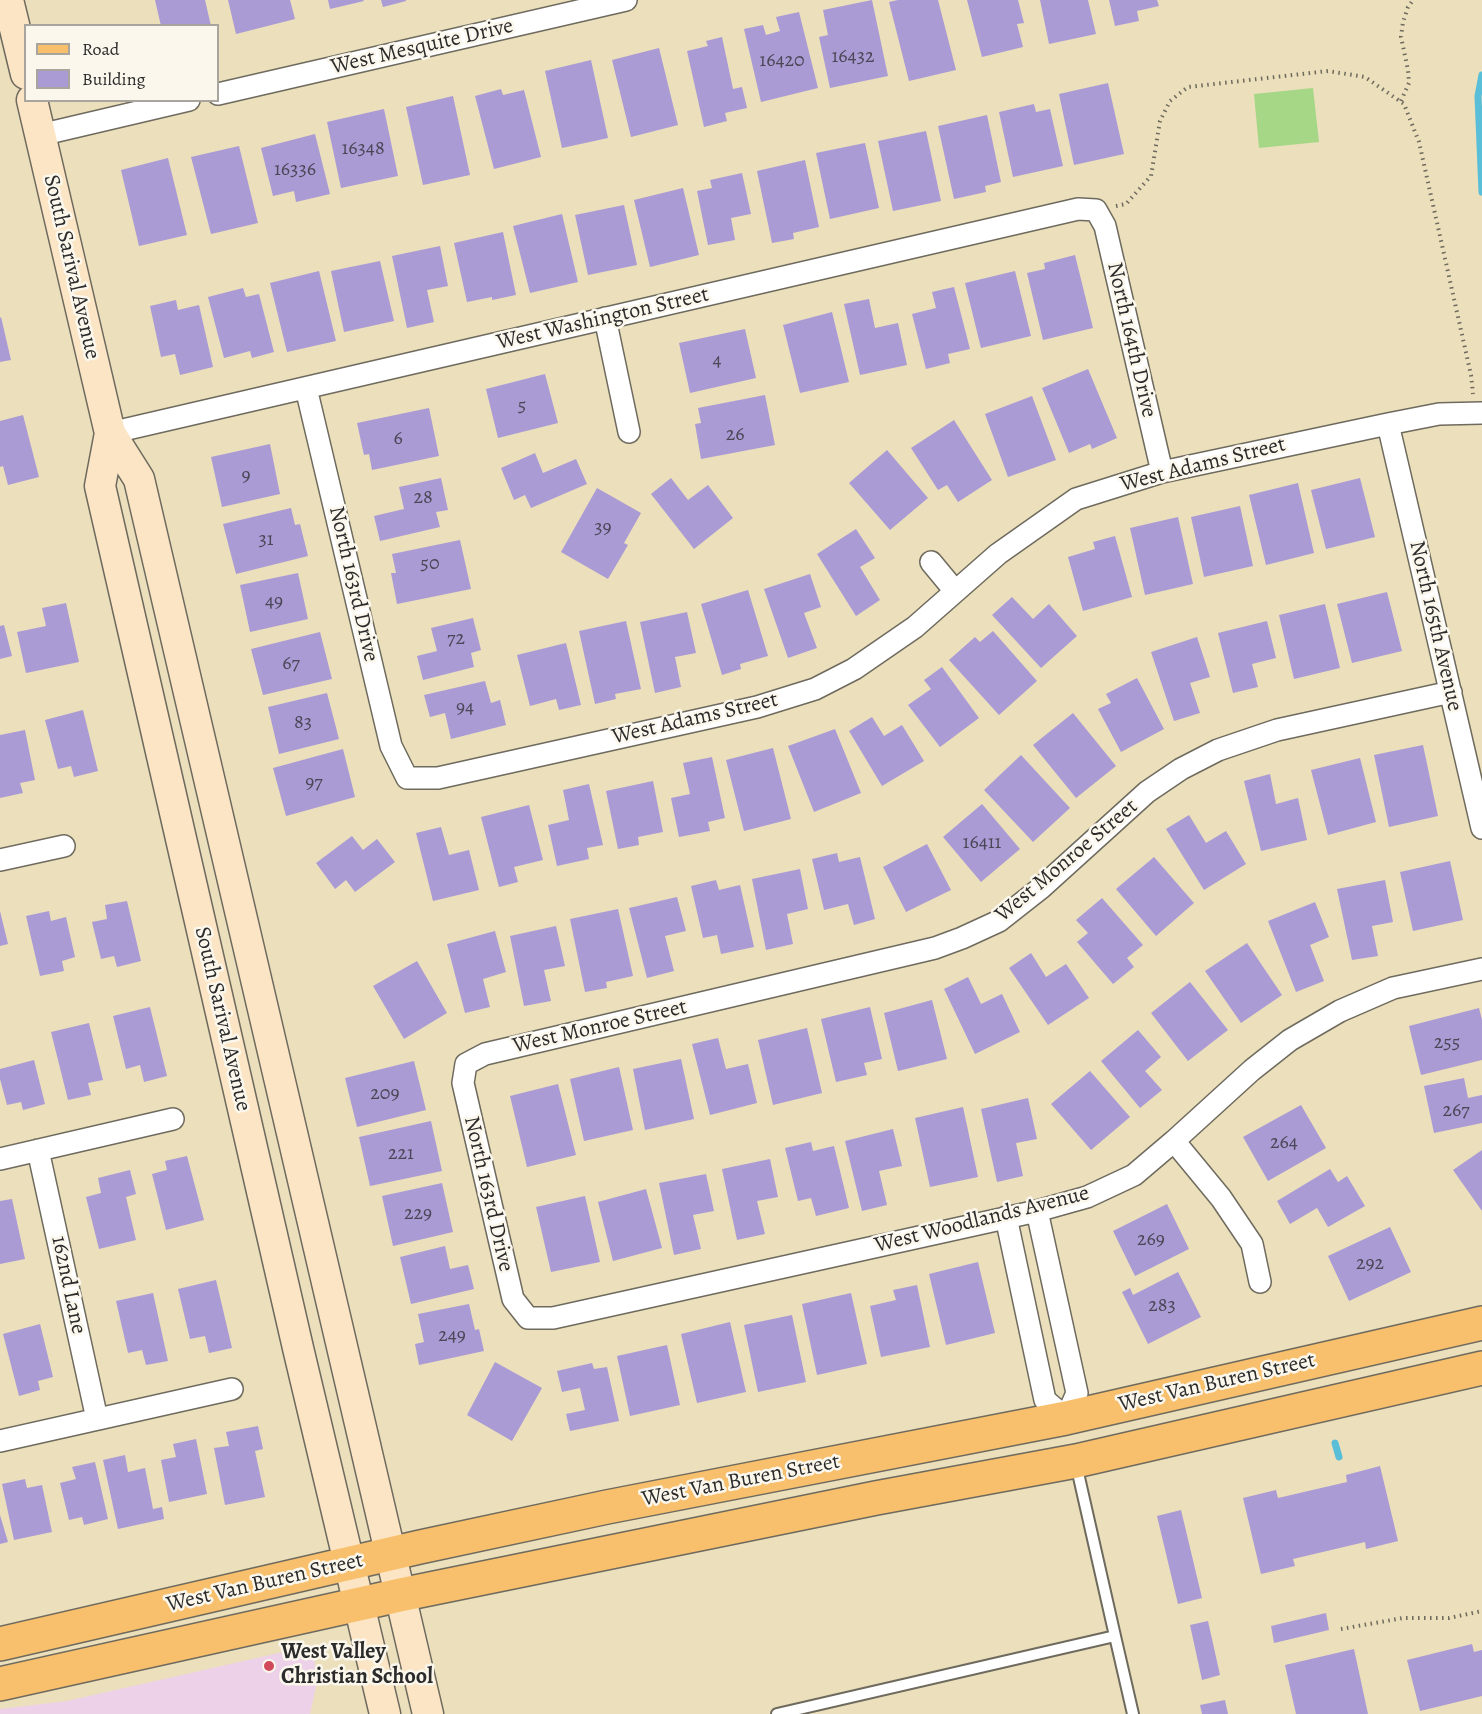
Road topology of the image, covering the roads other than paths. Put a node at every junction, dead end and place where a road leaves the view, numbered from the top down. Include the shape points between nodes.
1 (8, 0) edge
2 (626, 0) edge
3 (24, 66) edge
4 (219, 94) edge
5 (32, 102) edge
6 (180, 102) edge
7 (40, 135) junction
8 (1096, 210) joint
9 (605, 318) junction
10 (306, 388) junction
11 (1479, 413) edge
12 (1388, 424) junction
13 (629, 432) dead end
14 (110, 434) junction
15 (1162, 472) junction
16 (931, 562) dead end
17 (955, 591) junction
18 (1451, 692) junction
19 (407, 778) joint
20 (1482, 828) edge
21 (64, 846) dead end
22 (0, 860) edge
23 (1482, 969) edge
24 (466, 1064) joint
25 (172, 1119) dead end
26 (1174, 1141) junction
27 (38, 1150) junction
28 (0, 1159) edge
29 (1037, 1211) junction
30 (1006, 1217) junction
31 (1260, 1282) dead end
32 (528, 1318) joint
33 (1482, 1323) edge
34 (1482, 1368) edge
35 (232, 1389) dead end
36 (1066, 1418) junction
37 (97, 1419) junction
38 (0, 1441) edge
39 (1076, 1461) junction
40 (390, 1554) junction
41 (350, 1563) junction
42 (400, 1595) junction
43 (360, 1603) junction
44 (1115, 1636) junction
45 (0, 1644) edge
46 (0, 1684) edge
47 (385, 1714) edge
48 (428, 1714) edge
49 (777, 1714) edge
50 (1133, 1714) edge

1 - 3 main road
2 - 4 street, West Mesquite Drive
5 - 7 main road, South Sarival Avenue
6 - 7 street
7 - 14 main road, South Sarival Avenue
8 - 9 street, West Washington Street via 1078,209
8 - 15 street, North 164th Drive via 1105,226
9 - 10 street, West Washington Street
9 - 13 street
10 - 14 street, West Washington Street
10 - 19 street, North 163rd Drive via 391,746
11 - 12 street, West Adams Street via 1439,414
12 - 15 street, West Adams Street
12 - 18 street, North 165th Avenue
14 - 40 main road, South Sarival Avenue via 139,479
14 - 41 main road, South Sarival Avenue via 100,486
15 - 17 street, West Adams Street via 1076,499 998,554
16 - 17 street
17 - 19 street, West Adams Street via 915,627 854,669 815,689 757,707 438,778
18 - 20 street, North 165th Avenue
18 - 24 street, West Monroe Street via 1277,730 1181,769 1148,792 999,921 962,938 935,948 485,1054
21 - 22 street
23 - 26 street, West Woodlands Avenue via 1393,988 1340,1011 1290,1040
24 - 32 street, North 163rd Drive via 463,1083 513,1299
25 - 27 street
26 - 29 street, West Woodlands Avenue via 1134,1175 1087,1197
26 - 31 street via 1221,1198 1252,1244
27 - 28 street
27 - 37 street, 162nd Lane
29 - 30 street, West Woodlands Avenue
29 - 36 street via 1077,1393
30 - 32 street, West Woodlands Avenue via 553,1318
30 - 36 street via 1042,1390 1045,1400
33 - 36 main road, West Van Buren Street
34 - 39 main road, West Van Buren Street
35 - 37 street
36 - 39 main road
36 - 40 main road, West Van Buren Street
37 - 38 street
39 - 42 main road, West Van Buren Street
39 - 44 lane
40 - 41 main road, West Van Buren Street
40 - 42 main road, South Sarival Avenue
41 - 43 main road, South Sarival Avenue
41 - 45 main road, West Van Buren Street
42 - 43 main road, West Van Buren Street
42 - 48 main road, South Sarival Avenue
43 - 46 main road, West Van Buren Street
43 - 47 main road, South Sarival Avenue
44 - 49 lane
44 - 50 lane

